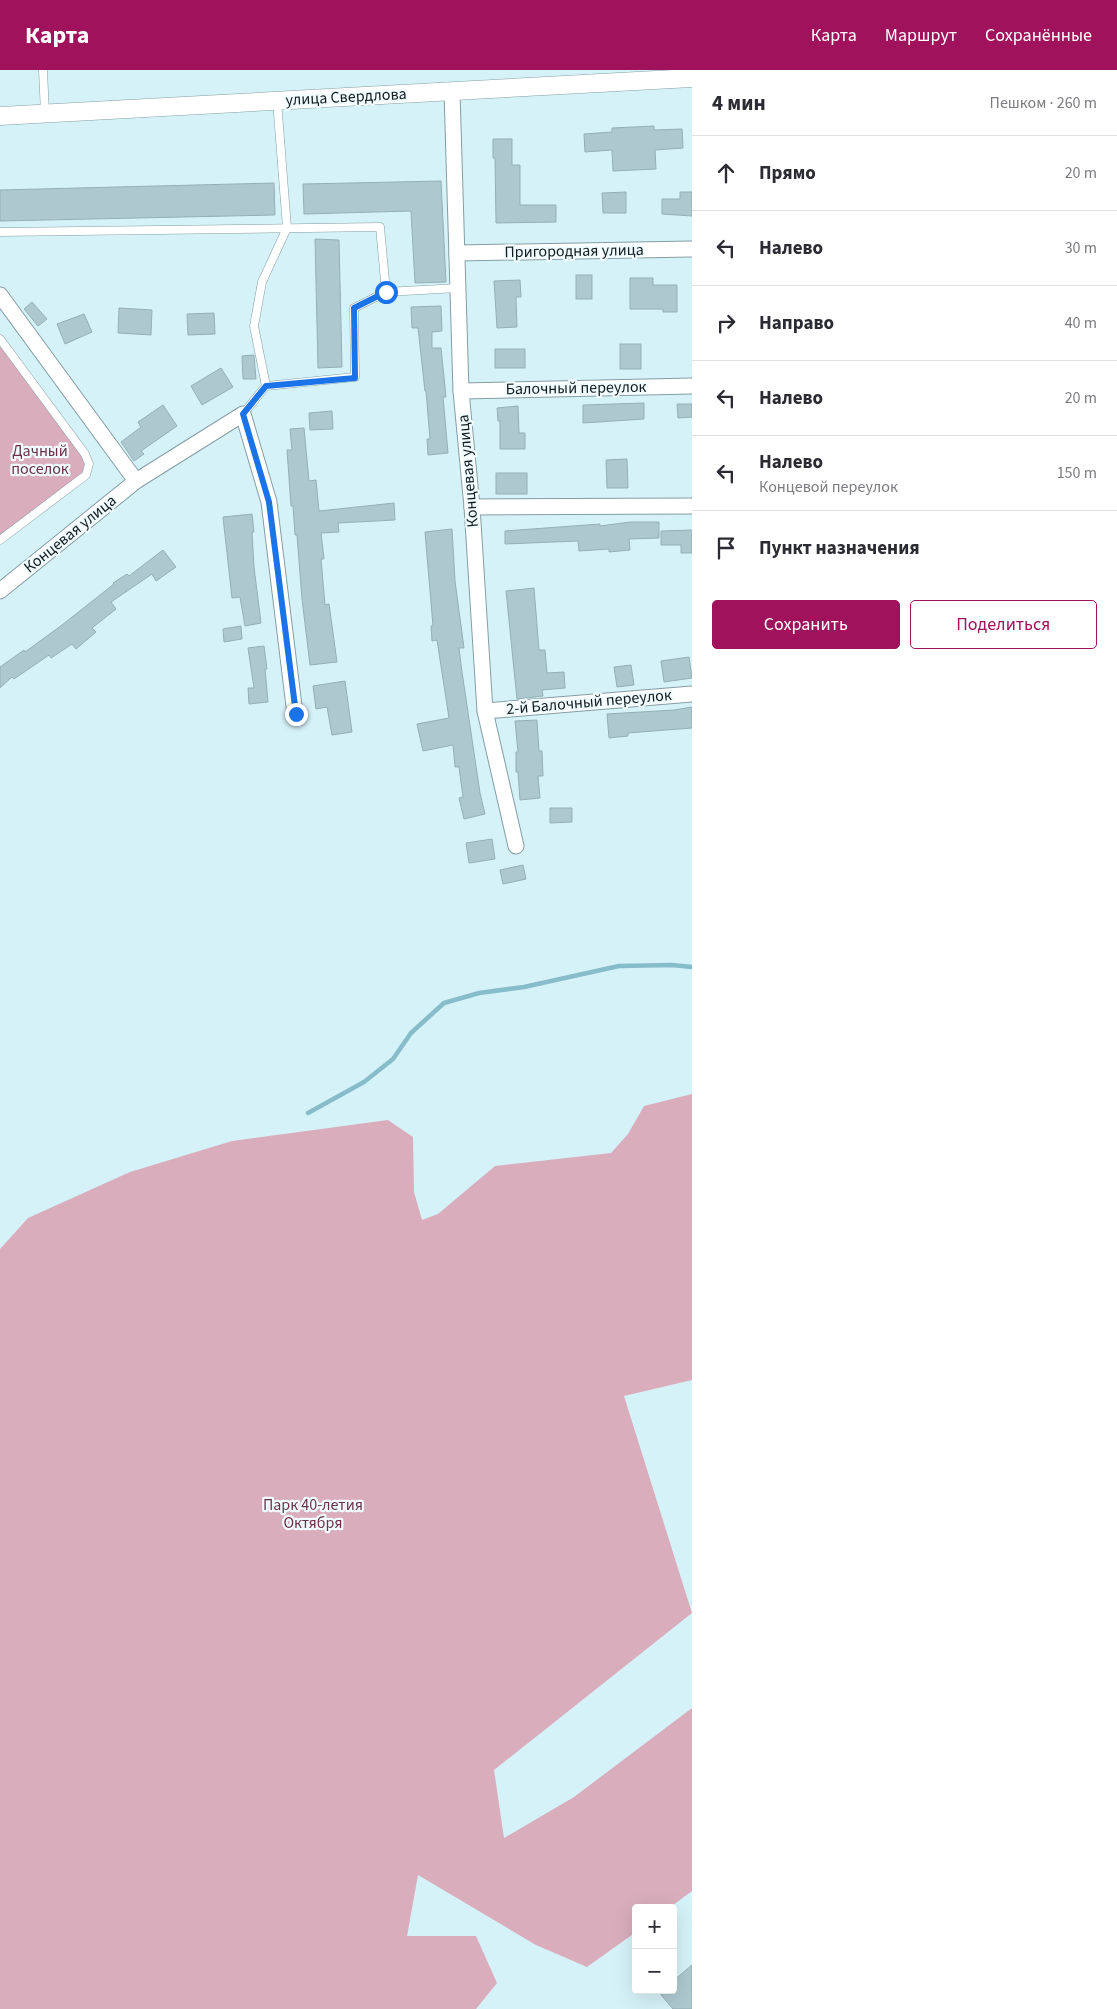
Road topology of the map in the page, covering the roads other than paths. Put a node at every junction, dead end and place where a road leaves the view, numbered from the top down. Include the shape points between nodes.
1 (43, 70) edge
2 (692, 78) edge
3 (452, 92) junction
4 (277, 101) junction
5 (45, 114) junction
6 (0, 116) edge
7 (287, 228) junction
8 (0, 232) edge
9 (692, 248) edge
10 (457, 253) junction
11 (458, 288) junction
12 (386, 292) junction
13 (0, 295) edge
14 (0, 339) edge
15 (266, 386) junction
16 (692, 386) edge
17 (461, 391) junction
18 (243, 414) junction
19 (136, 480) junction
20 (692, 506) edge
21 (472, 507) junction
22 (0, 540) edge
23 (0, 591) edge
24 (692, 694) edge
25 (485, 711) junction
26 (296, 714) dead end
27 (516, 846) dead end

1 - 5 lane
2 - 3 street, улица Свердлова
3 - 4 street, улица Свердлова
3 - 10 street, Концевая улица
4 - 5 street, улица Свердлова
4 - 7 lane
5 - 6 street, улица Свердлова
7 - 8 lane
7 - 12 lane via 380,227
7 - 15 lane via 262,282 254,326
9 - 10 street, Пригородная улица
10 - 11 street, Концевая улица
11 - 12 lane
11 - 17 street, Концевая улица
12 - 15 lane via 354,308 355,378
13 - 19 street
14 - 22 lane via 85,454 89,464 86,475
15 - 18 lane
16 - 17 street, Балочный переулок
17 - 21 street, Концевая улица
18 - 19 street, Концевая улица
18 - 26 street via 269,502
19 - 23 street, Концевая улица
20 - 21 street
21 - 25 street, Концевая улица
24 - 25 street, 2-й Балочный переулок
25 - 27 street, Концевая улица

